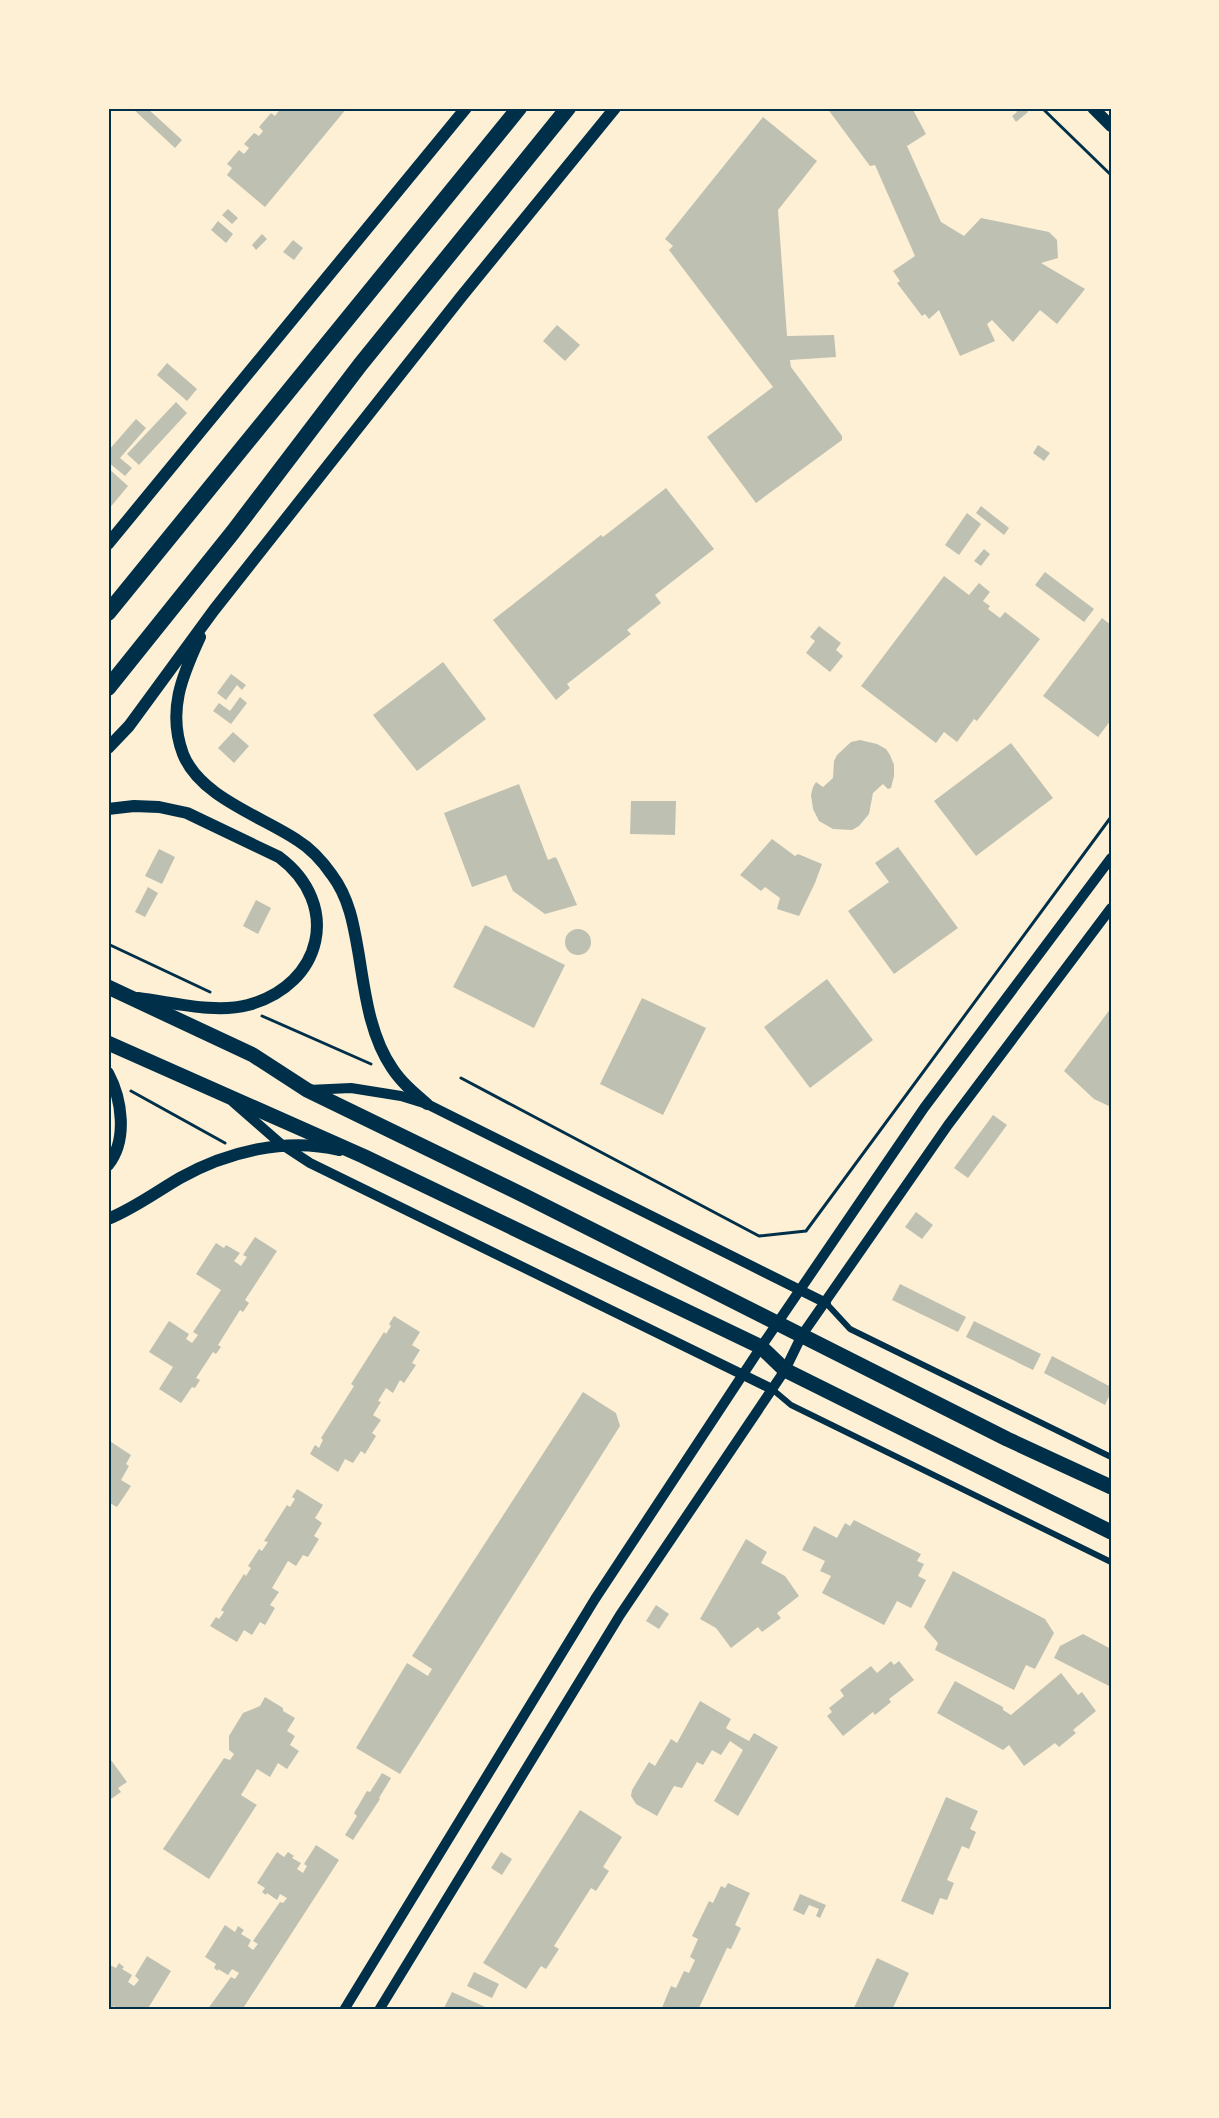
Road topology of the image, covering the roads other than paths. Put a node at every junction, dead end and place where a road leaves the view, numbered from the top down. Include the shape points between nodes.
1 (466, 108) edge
2 (519, 108) edge
3 (568, 108) edge
4 (615, 108) edge
5 (1093, 108) edge
6 (1111, 126) edge
7 (108, 544) edge
8 (214, 610) junction
9 (108, 613) edge
10 (108, 688) edge
11 (108, 748) edge
12 (108, 809) edge
13 (1111, 858) edge
14 (1111, 908) edge
15 (108, 987) edge
16 (130, 998) junction
17 (108, 1043) edge
18 (110, 1077) edge
19 (307, 1090) junction
20 (220, 1093) junction
21 (427, 1104) junction
22 (285, 1146) junction
23 (363, 1156) junction
24 (108, 1165) edge
25 (108, 1219) edge
26 (800, 1290) junction
27 (826, 1303) junction
28 (777, 1323) junction
29 (802, 1335) junction
30 (761, 1347) junction
31 (785, 1370) junction
32 (743, 1374) junction
33 (772, 1389) junction
34 (1111, 1457) edge
35 (1111, 1487) edge
36 (1111, 1533) edge
37 (1111, 1563) edge
38 (344, 2010) edge
39 (379, 2010) edge

1 - 7 main road
2 - 9 highway
3 - 10 highway via 360,365
4 - 8 main road
5 - 6 main road
8 - 11 main road via 129,726
8 - 21 main road via 178,688 177,736 184,757 211,789 299,840 332,874 351,911 367,1005 378,1038 391,1067
12 - 16 main road via 159,807 187,813 279,857 297,873 316,913 314,950 290,984 271,995 232,1008
13 - 26 street via 924,1108
14 - 27 street via 948,1125
15 - 16 main road
16 - 19 main road via 253,1055
17 - 20 main road
18 - 24 main road via 121,1123 117,1148
19 - 21 street via 351,1088
19 - 28 main road
20 - 22 street
20 - 23 main road
21 - 26 street
22 - 23 main road via 327,1147
22 - 25 main road via 244,1153 198,1168
22 - 32 street via 341,1179
23 - 30 main road
26 - 27 street
26 - 28 street
27 - 29 street
27 - 34 street via 850,1329
28 - 29 main road
28 - 30 street
29 - 31 street
29 - 35 main road
30 - 31 main road
30 - 32 street
31 - 33 street
31 - 36 main road
32 - 33 street
32 - 38 street via 595,1599
33 - 37 street via 791,1405
33 - 39 street via 620,1615

